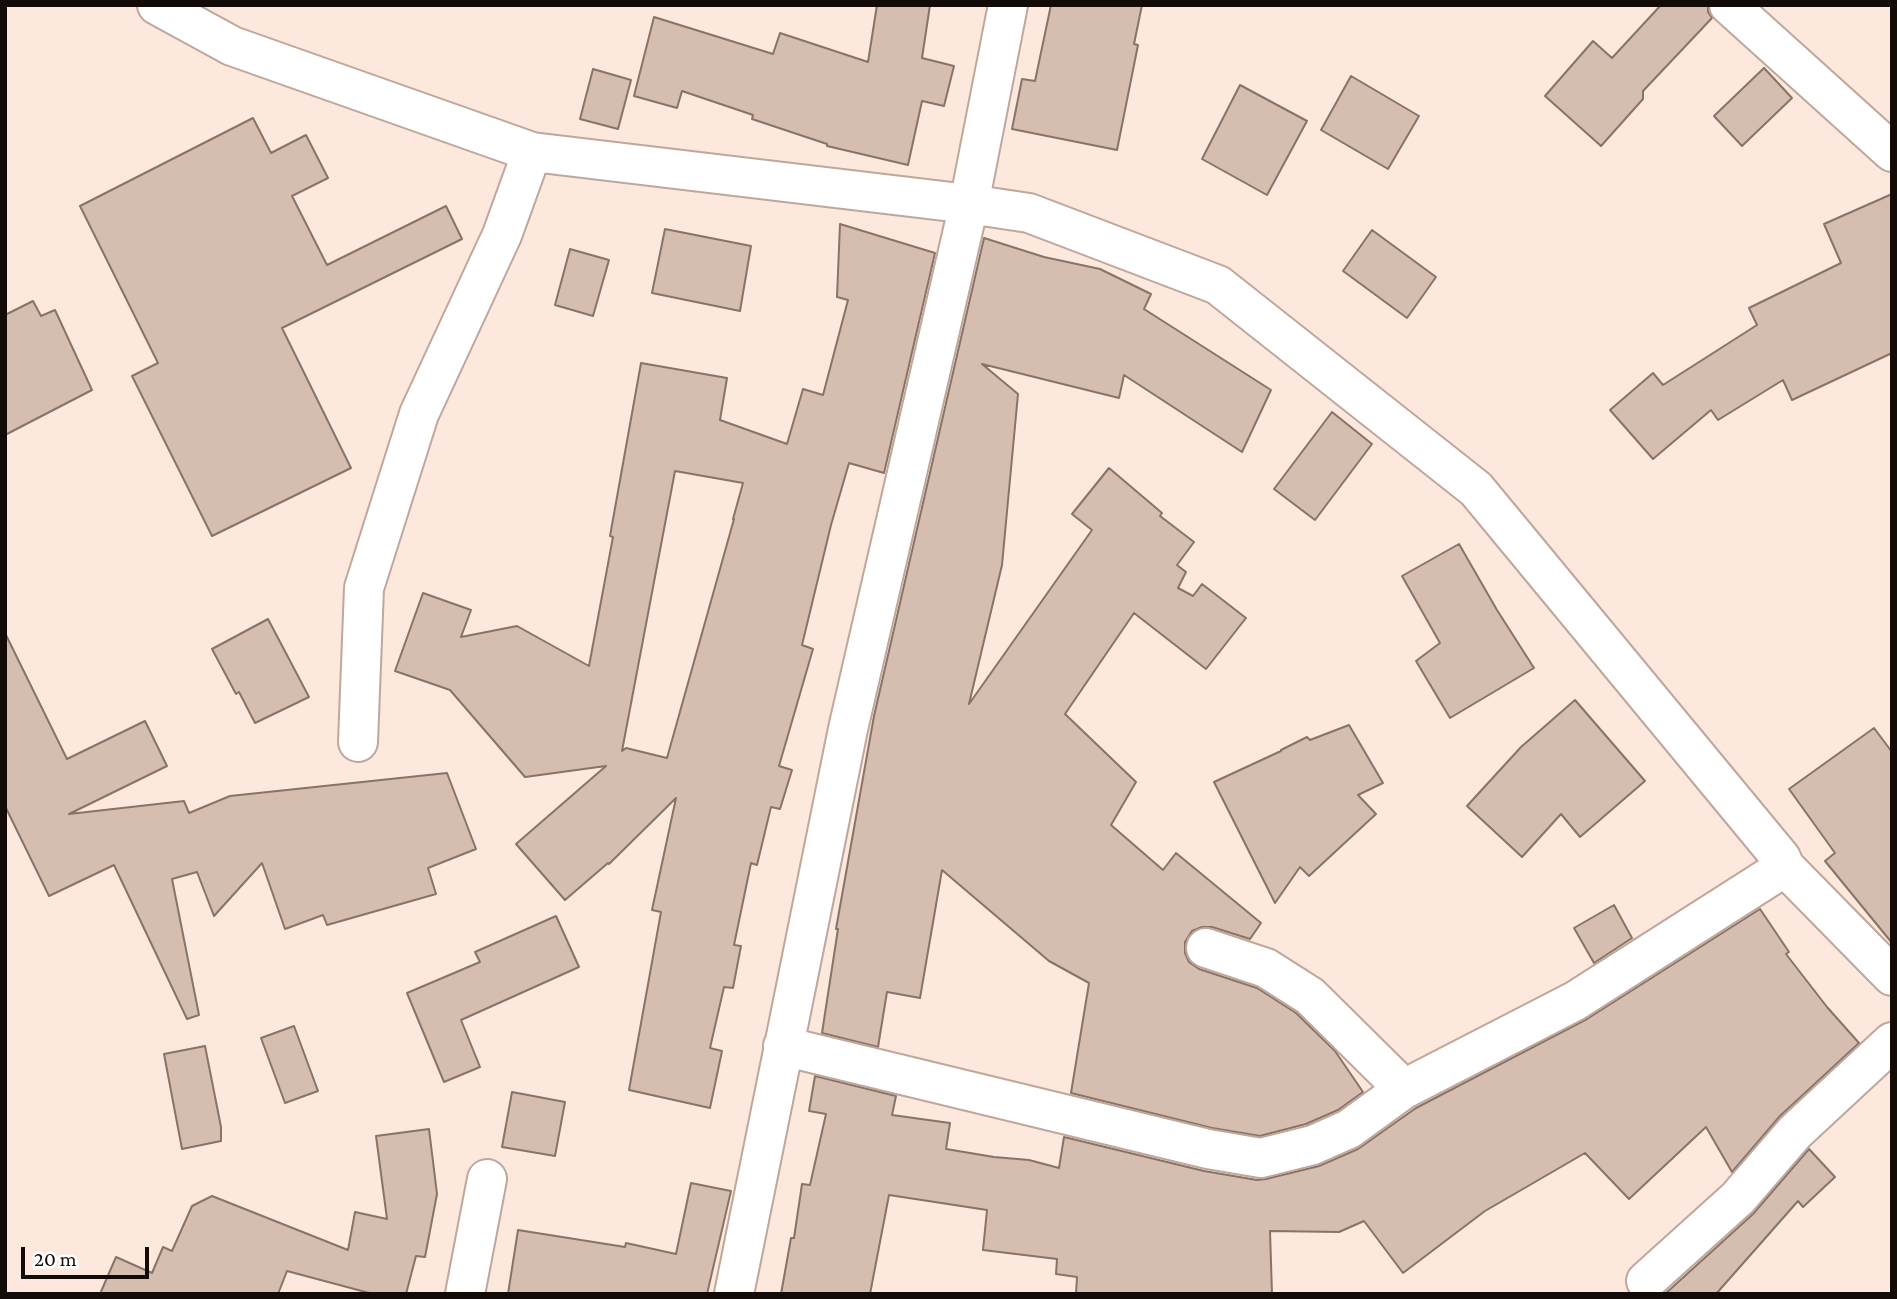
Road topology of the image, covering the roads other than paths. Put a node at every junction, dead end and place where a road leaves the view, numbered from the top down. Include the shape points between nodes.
1 (157, 5) edge
2 (1008, 5) edge
3 (1728, 5) edge
4 (531, 152) junction
5 (1892, 152) edge
6 (969, 204) junction
7 (358, 742) dead end
8 (1785, 867) junction
9 (1206, 948) dead end
10 (1892, 976) edge
11 (1892, 1042) edge
12 (783, 1046) junction
13 (1404, 1089) junction
14 (487, 1179) dead end
15 (1646, 1281) dead end
16 (465, 1294) edge
17 (734, 1294) edge

1 - 4 street via 232,46
2 - 6 street
3 - 5 street
4 - 6 street
4 - 7 street via 502,234 419,414 365,588
6 - 8 street via 1029,213 1218,285 1476,489
6 - 12 street via 848,729
8 - 10 street
8 - 13 street via 1575,1001
9 - 13 street via 1266,968 1310,996
11 - 15 street via 1795,1132 1738,1198
12 - 13 street via 1261,1158 1313,1145 1349,1129
12 - 17 street
14 - 16 street

